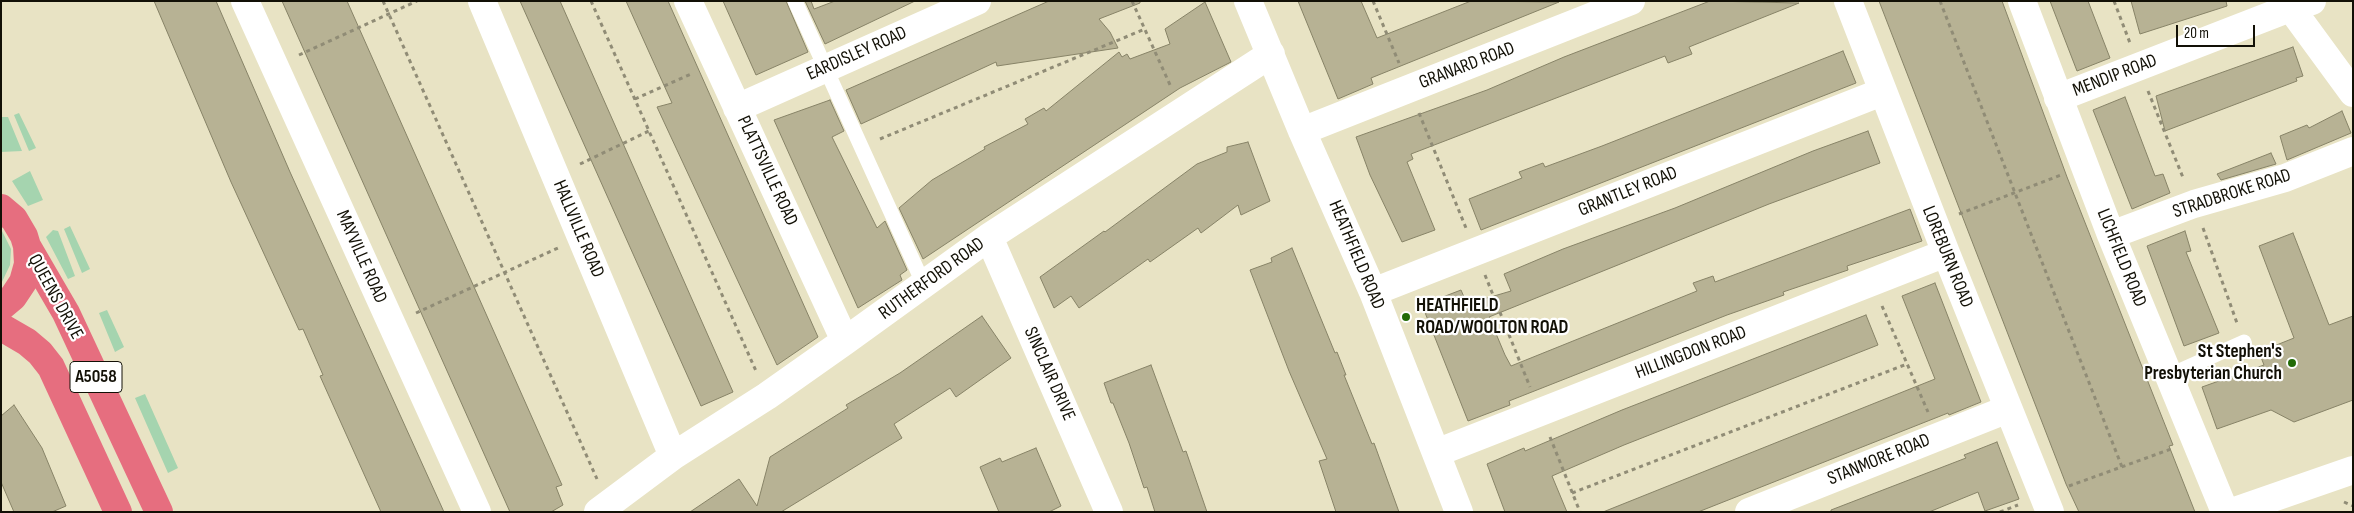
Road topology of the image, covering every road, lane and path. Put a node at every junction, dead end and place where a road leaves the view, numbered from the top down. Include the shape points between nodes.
1 (245, 1) edge
2 (383, 1) edge
3 (417, 1) edge
4 (482, 1) edge
5 (591, 1) edge
6 (688, 1) edge
7 (795, 1) edge
8 (976, 1) edge
9 (1132, 1) edge
10 (1248, 1) edge
11 (1631, 1) edge
12 (1848, 1) edge
13 (1940, 1) edge
14 (2022, 1) edge
15 (2114, 1) edge
16 (2301, 4) edge
17 (388, 14) junction
18 (1145, 29) junction
19 (1271, 54) junction
20 (716, 63) junction
21 (275, 66) junction
22 (2139, 66) junction
23 (826, 67) junction
24 (1882, 92) junction
25 (2353, 93) edge
26 (2058, 98) junction
27 (635, 99) junction
28 (737, 108) junction
29 (1182, 111) junction
30 (649, 131) junction
31 (1302, 131) junction
32 (861, 147) junction
33 (2353, 151) edge
34 (2085, 166) junction
35 (556, 176) junction
36 (2015, 193) junction
37 (2194, 204) junction
38 (3, 206) edge
39 (1934, 224) junction
40 (2111, 235) junction
41 (989, 237) junction
42 (581, 238) junction
43 (27, 246) junction
44 (1946, 253) junction
45 (503, 273) junction
46 (1872, 282) junction
47 (924, 285) junction
48 (1374, 292) junction
49 (1, 306) edge
50 (392, 324) junction
51 (1, 327) edge
52 (846, 341) junction
53 (2244, 342) joint
54 (1907, 364) junction
55 (2168, 376) junction
56 (767, 396) junction
57 (2008, 409) junction
58 (1938, 437) junction
59 (2195, 440) junction
60 (1436, 453) junction
61 (673, 456) junction
62 (2122, 467) junction
63 (2353, 470) edge
64 (1572, 493) dead end
65 (2046, 504) edge
66 (603, 508) edge
67 (118, 512) edge
68 (159, 512) edge
69 (477, 512) edge
70 (1109, 512) edge
71 (1459, 512) edge
72 (1749, 512) edge
73 (2225, 512) edge
74 (2232, 512) edge

1 - 21 street, MAYVILLE ROAD
2 - 17 path
3 - 17 path
4 - 35 street, HALLVILLE ROAD
5 - 27 path
6 - 20 street, PLATTSVILLE ROAD
7 - 23 lane
8 - 23 street, EARDISLEY ROAD
9 - 18 path
10 - 19 street, HEATHFIELD ROAD
11 - 31 street, GRANARD ROAD
12 - 24 street, LOREBURN ROAD
13 - 36 path
14 - 26 street, LICHFIELD ROAD
15 - 22 path
16 - 22 street, MENDIP ROAD
16 - 25 street
17 - 21 path
17 - 45 path
18 - 29 path
18 - 32 path
19 - 29 street, RUTHERFORD ROAD
19 - 31 street, HEATHFIELD ROAD
20 - 27 path
20 - 28 street, PLATTSVILLE ROAD
21 - 50 street, MAYVILLE ROAD
22 - 26 street, MENDIP ROAD
22 - 37 path
23 - 28 street, EARDISLEY ROAD
23 - 32 lane
24 - 39 street, LOREBURN ROAD
24 - 48 street, GRANTLEY ROAD
26 - 34 street, LICHFIELD ROAD
27 - 30 path
28 - 52 street, PLATTSVILLE ROAD
29 - 41 street, RUTHERFORD ROAD
30 - 35 path
30 - 56 path
31 - 48 street, HEATHFIELD ROAD
32 - 47 lane
33 - 37 street, STRADBROKE ROAD via 2285,178
34 - 36 path
34 - 40 street, LICHFIELD ROAD
35 - 42 street, HALLVILLE ROAD
36 - 39 path
36 - 62 path
37 - 40 street, STRADBROKE ROAD
37 - 53 path
38 - 43 highway, QUEENS DRIVE via 20,227
39 - 44 street, LOREBURN ROAD
40 - 55 street, LICHFIELD ROAD
41 - 47 street, RUTHERFORD ROAD
41 - 70 street, SINCLAIR DRIVE
42 - 45 path
42 - 61 street, HALLVILLE ROAD
43 - 49 highway via 28,264 23,282 13,297
43 - 68 highway, QUEENS DRIVE / A5058 via 66,313
44 - 46 street, HILLINGDON ROAD
44 - 57 street, LOREBURN ROAD
45 - 50 path
45 - 66 path
46 - 54 path
46 - 60 street, HILLINGDON ROAD
47 - 52 street, RUTHERFORD ROAD
48 - 60 street, HEATHFIELD ROAD
50 - 69 street, MAYVILLE ROAD
51 - 67 highway, QUEENS DRIVE / A5058 via 27,342 51,367
52 - 56 street, RUTHERFORD ROAD
53 - 55 lane
54 - 58 path
54 - 64 path
55 - 59 street, LICHFIELD ROAD
56 - 61 street, RUTHERFORD ROAD
57 - 58 street, STANMORE ROAD
57 - 65 street, LOREBURN ROAD
58 - 72 street, STANMORE ROAD
59 - 62 path
59 - 73 street, LICHFIELD ROAD
60 - 71 street, HEATHFIELD ROAD
61 - 66 street, RUTHERFORD ROAD
62 - 65 path
63 - 74 street

